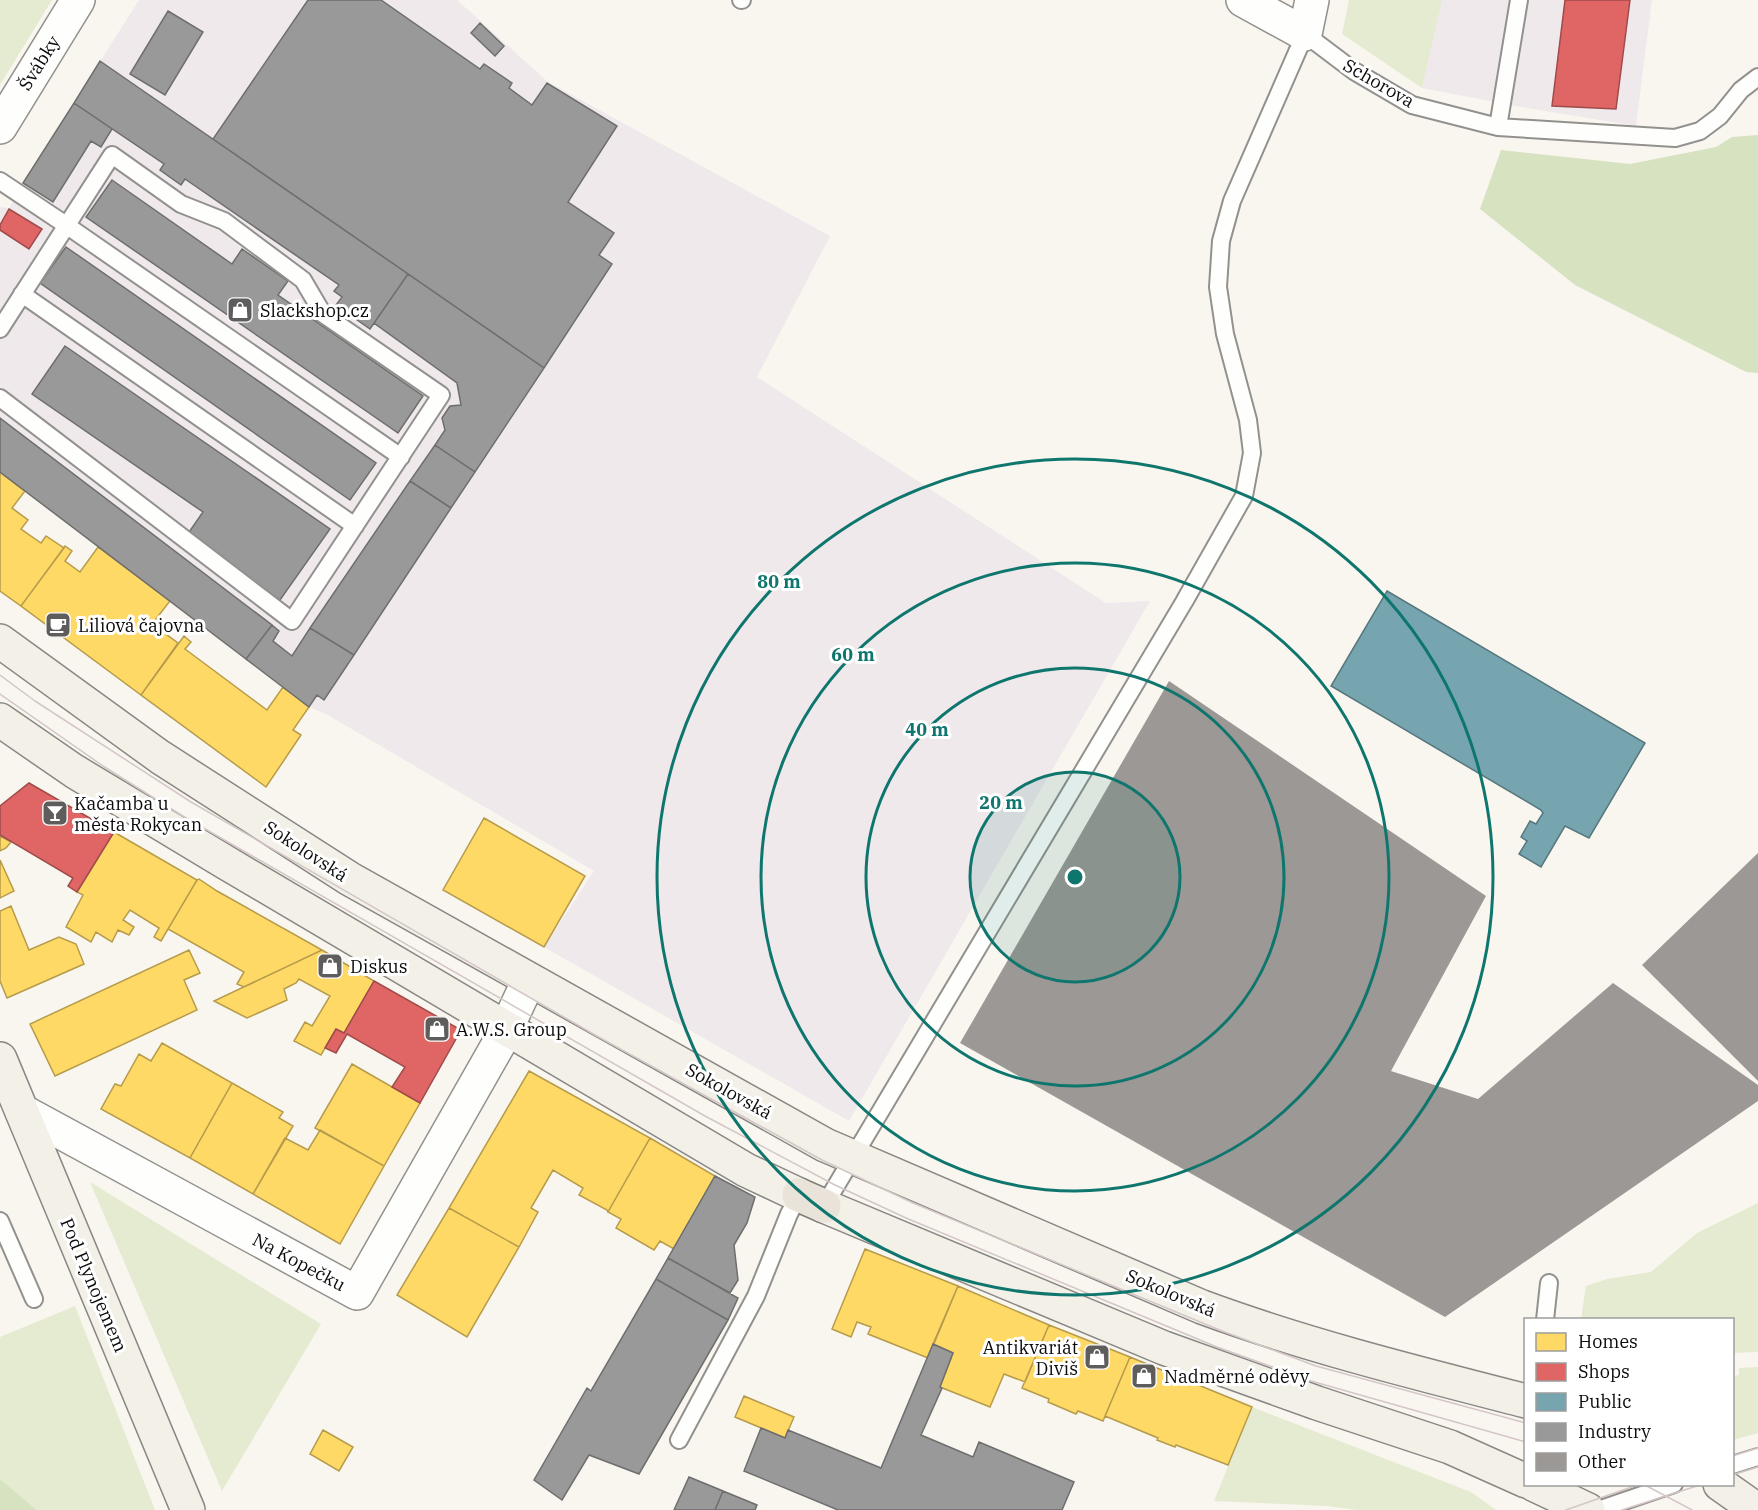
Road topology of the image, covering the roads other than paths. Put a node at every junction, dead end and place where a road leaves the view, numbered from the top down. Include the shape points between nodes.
1 (78, 0) edge
2 (1243, 0) edge
3 (1312, 0) edge
4 (1519, 0) edge
5 (1305, 34) junction
6 (1758, 77) edge
7 (0, 127) edge
8 (1498, 127) junction
9 (0, 181) edge
10 (66, 225) junction
11 (22, 294) junction
12 (0, 329) edge
13 (0, 398) edge
14 (401, 457) junction
15 (355, 526) junction
16 (0, 641) edge
17 (2, 723) edge
18 (529, 980) junction
19 (503, 1034) junction
20 (0, 1059) edge
21 (22, 1112) junction
22 (852, 1157) junction
23 (812, 1200) junction
24 (0, 1221) edge
25 (1550, 1283) dead end
26 (34, 1299) dead end
27 (1545, 1318) edge
28 (1524, 1400) edge
29 (679, 1440) dead end
30 (1758, 1457) edge
31 (1734, 1464) edge
32 (1524, 1480) edge
33 (1535, 1486) edge
34 (1671, 1486) edge
35 (1721, 1486) edge
36 (188, 1510) edge
37 (1588, 1510) edge
38 (1598, 1510) edge
39 (1757, 1510) edge

1 - 7 street, Švábky
2 - 5 street, Schorova
3 - 5 street
4 - 8 lane
5 - 8 lane, Schorova via 1354,71 1412,105
5 - 22 lane via 1232,201 1221,241 1218,288 1252,453 1244,496
6 - 8 lane, Schorova via 1700,131 1675,138
9 - 10 lane
10 - 11 lane
10 - 14 lane
10 - 14 lane via 112,155 181,204 224,221 303,280 323,314 441,395
11 - 12 lane
11 - 15 lane
13 - 15 lane via 292,621
14 - 15 lane
16 - 18 main road, Sokolovská via 160,757 350,879
17 - 19 main road
18 - 19 street, Na Kopečku
18 - 22 main road, Sokolovská
19 - 21 street, Na Kopečku via 357,1293
19 - 23 main road via 746,1170
20 - 21 main road, Pod Plynojemem
21 - 36 main road, Pod Plynojemem
22 - 23 lane
22 - 28 main road, Sokolovská via 1202,1307 1330,1350
23 - 29 lane via 789,1214 756,1296
23 - 32 main road via 1164,1348 1450,1447
24 - 26 lane
25 - 27 lane
30 - 31 lane
33 - 37 main road
34 - 38 lane
35 - 39 main road

